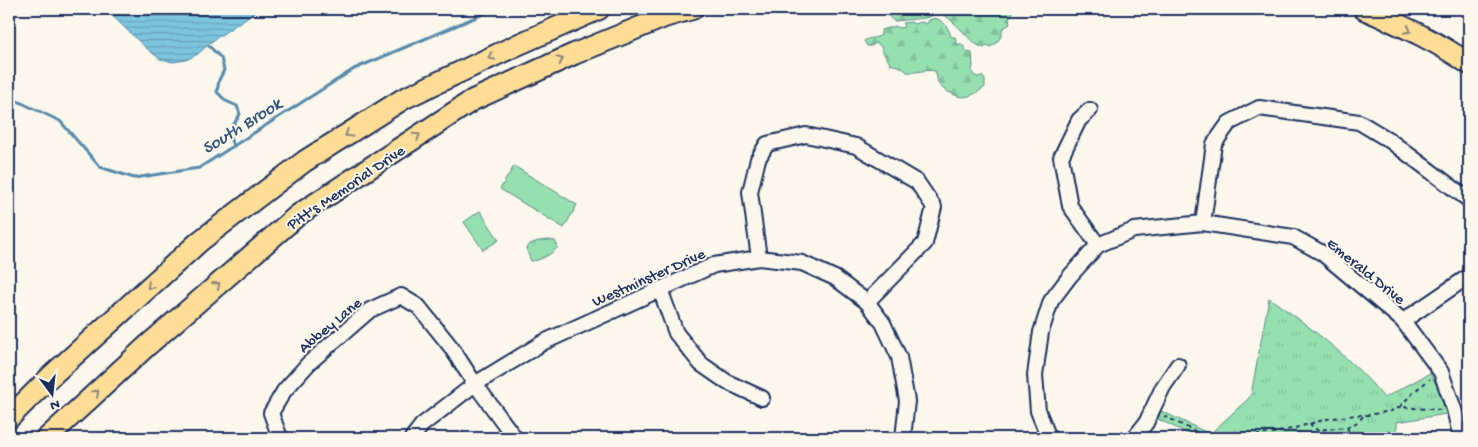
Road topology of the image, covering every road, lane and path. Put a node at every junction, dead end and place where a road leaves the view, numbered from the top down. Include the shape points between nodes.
1 (599, 9) edge
2 (692, 9) edge
3 (1364, 9) edge
4 (1469, 64) edge
5 (1090, 110) dead end
6 (1469, 200) edge
7 (1203, 223) junction
8 (1098, 245) junction
9 (759, 258) junction
10 (1469, 276) edge
11 (660, 289) junction
12 (867, 302) junction
13 (1403, 321) junction
14 (1178, 365) dead end
15 (1441, 372) junction
16 (475, 384) junction
17 (762, 398) dead end
18 (1400, 407) junction
19 (1454, 409) junction
20 (1152, 410) junction
21 (1364, 415) junction
22 (9, 418) edge
23 (1310, 423) junction
24 (1347, 427) junction
25 (47, 438) edge
26 (282, 438) edge
27 (412, 438) edge
28 (515, 438) edge
29 (903, 438) edge
30 (1049, 438) edge
31 (1134, 438) edge
32 (1208, 438) edge
33 (1240, 438) edge
34 (1352, 438) edge
35 (1461, 438) edge
36 (1469, 438) edge

1 -> 22 highway via 404,99 305,161 200,241
25 -> 2 highway, Pitt's Memorial Drive via 148,344 298,215 473,100 574,54
3 -> 4 highway via 1452,52
5 - 8 street via 1079,120 1061,157 1070,206
6 - 7 street via 1389,140 1359,122 1259,108 1229,123 1214,144
7 - 8 street, Emerald Drive via 1134,230
7 - 13 street, Emerald Drive via 1292,237 1322,253
8 - 30 street, Emerald Drive via 1051,301 1041,332 1035,375 1038,410
9 - 11 street, Westminster Drive via 714,265
9 - 12 street, Westminster Drive via 802,263 835,278
9 - 12 street via 750,192 758,159 767,144 806,135 856,146 917,182 934,207 925,243
10 - 13 street
11 - 16 street, Westminster Drive via 544,342
11 - 17 street via 676,333 701,364 727,382
12 - 29 street, Westminster Drive via 883,323 899,357 907,401
13 - 15 street, Emerald Drive
14 - 20 street
15 - 18 path
15 - 19 street, Emerald Drive
16 - 26 street, Abbey Lane via 451,347 419,308 401,296 370,310 308,363 284,391 271,414
16 - 27 street, Westminster Drive via 422,424
16 - 28 street
18 - 19 path
18 - 21 path
19 - 35 street, Emerald Drive
20 - 31 street
20 - 32 path
21 - 23 path
21 - 24 path
23 - 24 path via 1318,430
23 - 33 path
24 - 34 path
35 - 36 street

